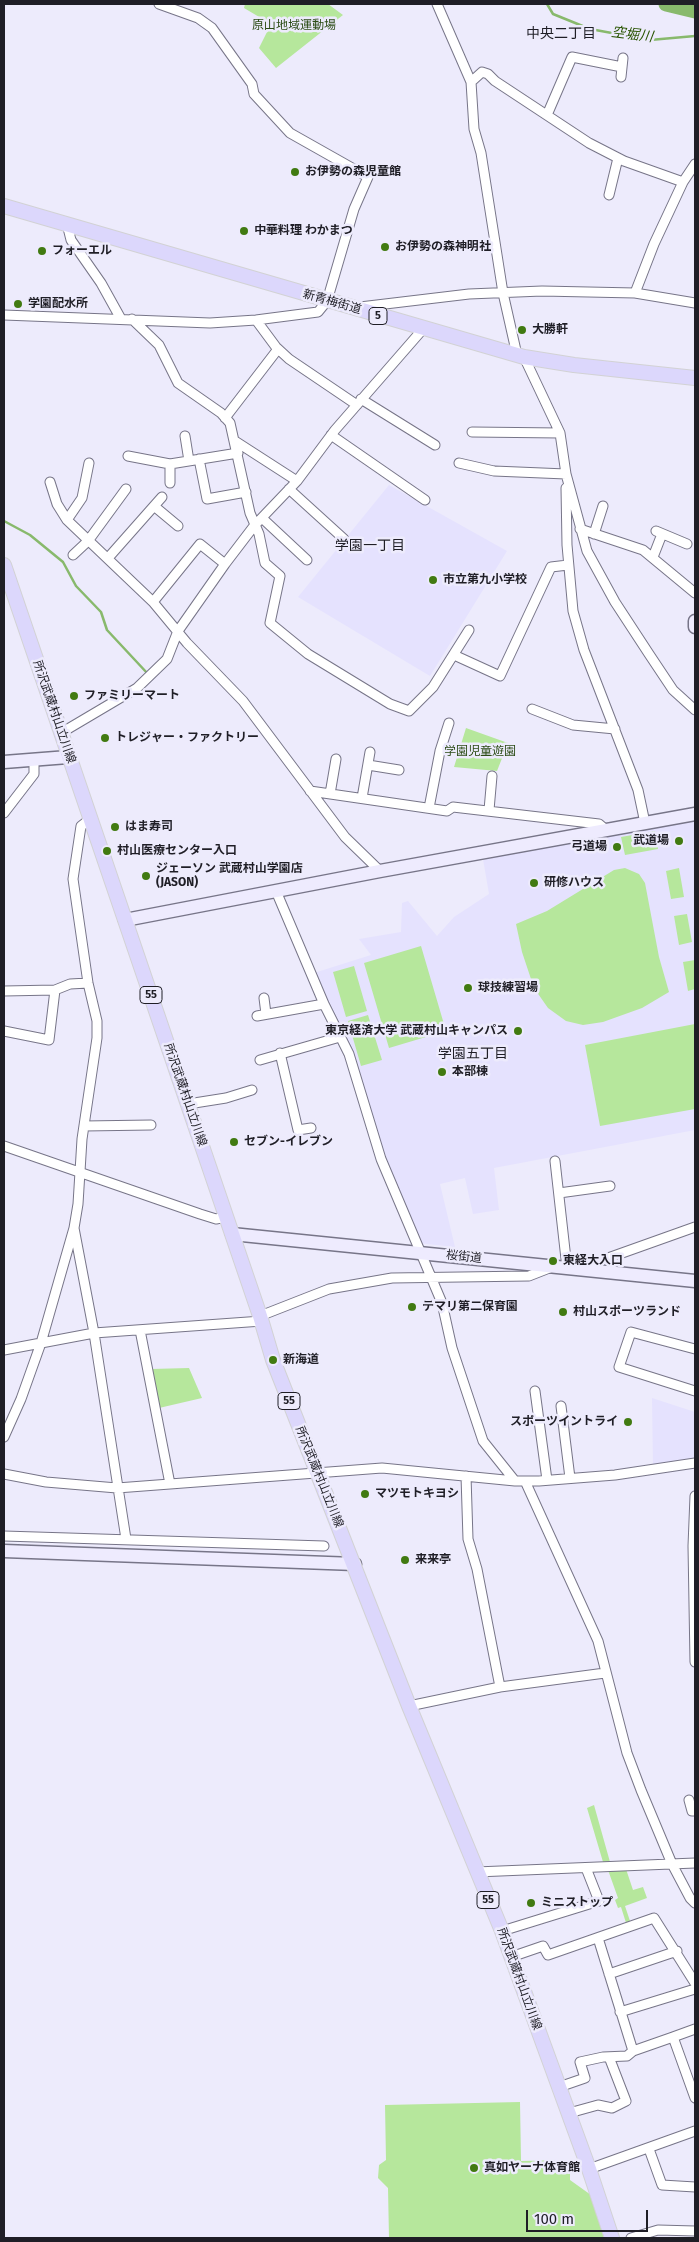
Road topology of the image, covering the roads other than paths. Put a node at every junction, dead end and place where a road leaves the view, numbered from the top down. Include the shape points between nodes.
1 (159, 4) edge
2 (437, 4) edge
3 (621, 77) dead end
4 (471, 82) junction
5 (547, 115) junction
6 (618, 158) junction
7 (695, 164) edge
8 (683, 182) junction
9 (610, 195) dead end
10 (4, 206) edge
11 (67, 224) junction
12 (503, 293) junction
13 (635, 293) junction
14 (326, 301) junction
15 (695, 303) edge
16 (352, 308) junction
17 (4, 315) edge
18 (121, 319) junction
19 (132, 319) junction
20 (256, 320) junction
21 (423, 329) junction
22 (278, 349) junction
23 (521, 356) junction
24 (695, 378) edge
25 (359, 402) junction
26 (225, 418) junction
27 (472, 432) dead end
28 (560, 433) junction
29 (331, 435) junction
30 (185, 436) dead end
31 (235, 441) junction
32 (435, 445) dead end
33 (238, 453) junction
34 (128, 456) dead end
35 (200, 459) junction
36 (189, 461) junction
37 (89, 463) dead end
38 (459, 463) dead end
39 (170, 464) junction
40 (566, 474) junction
41 (297, 481) junction
42 (50, 482) dead end
43 (170, 483) dead end
44 (126, 489) dead end
45 (289, 489) junction
46 (246, 492) junction
47 (162, 497) dead end
48 (425, 500) dead end
49 (154, 506) junction
50 (604, 506) dead end
51 (262, 518) junction
52 (67, 520) junction
53 (178, 526) dead end
54 (254, 526) junction
55 (580, 529) junction
56 (594, 534) junction
57 (344, 539) dead end
58 (88, 541) junction
59 (688, 544) dead end
60 (73, 555) dead end
61 (652, 557) junction
62 (108, 558) junction
63 (307, 560) dead end
64 (225, 564) junction
65 (4, 565) edge
66 (568, 565) junction
67 (695, 593) edge
68 (153, 602) junction
69 (695, 621) edge
70 (695, 627) edge
71 (469, 630) dead end
72 (178, 631) junction
73 (454, 655) junction
74 (532, 709) dead end
75 (695, 710) edge
76 (449, 723) dead end
77 (615, 729) junction
78 (61, 733) junction
79 (370, 752) dead end
80 (68, 756) junction
81 (336, 759) dead end
82 (34, 761) junction
83 (4, 762) edge
84 (368, 765) junction
85 (399, 770) dead end
86 (492, 776) dead end
87 (310, 791) junction
88 (330, 794) junction
89 (362, 798) junction
90 (429, 808) junction
91 (489, 810) junction
92 (4, 813) edge
93 (695, 814) edge
94 (90, 819) junction
95 (645, 823) junction
96 (606, 830) junction
97 (380, 871) junction
98 (276, 891) junction
99 (125, 920) junction
100 (88, 983) junction
101 (55, 990) junction
102 (4, 991) edge
103 (264, 998) dead end
104 (324, 1004) junction
105 (266, 1014) junction
106 (257, 1016) dead end
107 (4, 1031) edge
108 (340, 1037) junction
109 (280, 1053) junction
110 (260, 1060) dead end
111 (252, 1090) dead end
112 (188, 1104) junction
113 (151, 1125) dead end
114 (84, 1126) junction
115 (311, 1128) dead end
116 (4, 1146) edge
117 (555, 1161) dead end
118 (81, 1173) junction
119 (610, 1186) dead end
120 (559, 1194) junction
121 (226, 1217) junction
122 (695, 1227) edge
123 (74, 1228) junction
124 (232, 1234) junction
125 (420, 1252) junction
126 (567, 1267) junction
127 (430, 1278) junction
128 (695, 1281) edge
129 (261, 1319) junction
130 (140, 1330) junction
131 (94, 1333) junction
132 (41, 1343) junction
133 (4, 1348) edge
134 (695, 1349) edge
135 (535, 1391) dead end
136 (695, 1391) edge
137 (561, 1406) dead end
138 (4, 1437) edge
139 (695, 1463) edge
140 (316, 1471) junction
141 (4, 1474) edge
142 (466, 1476) junction
143 (570, 1478) junction
144 (547, 1480) junction
145 (515, 1481) junction
146 (525, 1481) junction
147 (170, 1484) junction
148 (117, 1488) junction
149 (695, 1496) edge
150 (4, 1536) edge
151 (126, 1539) junction
152 (227, 1543) junction
153 (324, 1546) dead end
154 (4, 1551) edge
155 (227, 1560) junction
156 (355, 1564) junction
157 (695, 1662) edge
158 (605, 1673) junction
159 (500, 1687) junction
160 (409, 1706) junction
161 (689, 1800) dead end
162 (695, 1811) edge
163 (695, 1863) edge
164 (672, 1864) junction
165 (586, 1868) junction
166 (476, 1872) junction
167 (695, 1903) edge
168 (502, 1931) junction
169 (598, 1938) junction
170 (677, 1951) junction
171 (511, 1957) junction
172 (609, 1974) junction
173 (695, 1983) edge
174 (695, 1989) edge
175 (620, 2012) junction
176 (695, 2029) edge
177 (673, 2037) junction
178 (633, 2052) junction
179 (609, 2057) junction
180 (559, 2087) junction
181 (694, 2093) edge
182 (568, 2113) junction
183 (695, 2131) edge
184 (649, 2149) junction
185 (589, 2169) junction
186 (695, 2187) edge
187 (695, 2231) edge
188 (612, 2238) edge
189 (631, 2238) edge

1 - 14 street via 198,18 212,28 252,84 254,94 290,133 368,177 354,208
2 - 4 street
3 - 5 street via 623,62 572,57
4 - 5 street via 482,72 488,74
4 - 12 street via 474,129
5 - 6 street
6 - 8 street
6 - 9 street
7 - 8 street
8 - 13 street
10 - 11 main road, 新青梅街道 / 5
11 - 14 main road, 新青梅街道 / 5
11 - 18 street via 71,240
12 - 13 street
12 - 16 street via 414,299
12 - 23 street
13 - 15 street
14 - 16 main road, 新青梅街道 / 5
14 - 20 street via 318,312
16 - 21 main road, 新青梅街道 / 5
17 - 18 street
18 - 19 street
19 - 20 street via 210,323
19 - 26 street via 160,345 178,383
20 - 22 street
21 - 23 main road, 新青梅街道 / 5
21 - 25 street
22 - 25 street
22 - 26 street
23 - 24 main road, 新青梅街道 / 5
23 - 28 street
25 - 29 street
25 - 32 street
26 - 31 street via 230,423
27 - 28 street
28 - 40 street
29 - 41 street
29 - 48 street
30 - 36 street
31 - 33 street
31 - 41 street
33 - 35 street
33 - 46 street
34 - 39 street
35 - 36 street
35 - 46 street via 207,499
36 - 39 street
37 - 52 street via 82,498
38 - 40 street via 494,471
39 - 43 street
40 - 55 street
40 - 66 street
41 - 45 street
42 - 52 street via 57,504
44 - 58 street
45 - 51 street
45 - 57 street
46 - 54 street
47 - 49 street
49 - 53 street
49 - 62 street
50 - 56 street
51 - 54 street
51 - 63 street
52 - 58 street
54 - 64 street
54 - 73 street via 259,534 265,563 280,576 270,623 308,654 390,704 408,710 433,687
55 - 56 street
55 - 75 street via 587,551 615,602 674,690
56 - 61 street via 643,550
58 - 60 street
58 - 62 street
59 - 61 street via 659,532
61 - 67 street
62 - 68 street
64 - 68 street via 200,544
64 - 72 street
65 - 78 main road, 所沢武蔵村山立川線 / 55
66 - 73 street via 551,566 500,676
66 - 77 street via 573,611 584,650
68 - 72 street
69 - 70 street
71 - 73 street
72 - 78 street via 168,659 137,688
72 - 87 street via 243,701
74 - 77 street via 573,725
76 - 90 street
77 - 95 street via 638,790
78 - 80 main road, 所沢武蔵村山立川線 / 55
79 - 84 street
80 - 82 street
80 - 94 main road, 所沢武蔵村山立川線 / 55
81 - 88 street
82 - 83 street
82 - 92 street via 34,774
84 - 85 street
84 - 89 street
86 - 91 street
87 - 88 street
87 - 97 street via 345,837
88 - 89 street
89 - 90 street
90 - 91 street
91 - 96 street via 599,824
93 - 95 street
94 - 99 main road, 所沢武蔵村山立川線 / 55
94 - 100 street via 81,826 73,879
95 - 96 street
96 - 97 street
97 - 98 street
98 - 99 street
98 - 104 street
99 - 112 main road, 所沢武蔵村山立川線 / 55
100 - 101 street via 70,984
100 - 114 street via 97,1021 97,1038
101 - 102 street
101 - 107 street via 49,1040
103 - 105 street
104 - 105 street
104 - 108 street
105 - 106 street
108 - 109 street
108 - 125 street via 349,1054 381,1159
109 - 110 street
109 - 115 street via 298,1130
111 - 112 street
112 - 121 main road, 所沢武蔵村山立川線 / 55
113 - 114 street
114 - 118 street
116 - 118 street
117 - 120 street
118 - 121 street via 216,1219
118 - 123 street
119 - 120 street
120 - 126 street
121 - 124 main road, 所沢武蔵村山立川線 / 55
122 - 126 street
123 - 131 street
123 - 132 street
124 - 125 street, 桜街道
124 - 129 main road, 所沢武蔵村山立川線 / 55
125 - 126 street, 桜街道
125 - 127 street
126 - 127 street via 529,1276
126 - 128 street, 桜街道
127 - 129 street via 392,1278 329,1289
127 - 145 street via 442,1303 452,1348 483,1441
129 - 130 street
129 - 140 main road, 所沢武蔵村山立川線 / 55 via 273,1360
130 - 131 street
130 - 147 street
131 - 132 street
131 - 148 street
132 - 133 street
132 - 138 street
134 - 136 street via 631,1332 619,1368
135 - 144 street
137 - 143 street
139 - 143 street
140 - 142 street via 382,1468
140 - 147 street
140 - 156 main road, 所沢武蔵村山立川線 / 55
141 - 148 street via 46,1482
142 - 145 street
142 - 159 street via 468,1539
143 - 144 street
144 - 146 street
145 - 146 street
146 - 158 street via 598,1641
147 - 148 street
148 - 151 street
149 - 157 street
150 - 151 street
151 - 152 street
152 - 153 street
152 - 155 street
154 - 155 street
155 - 156 street
156 - 160 main road, 所沢武蔵村山立川線 / 55
158 - 159 street
158 - 164 street via 627,1753
159 - 160 street
160 - 166 main road, 所沢武蔵村山立川線 / 55
161 - 162 street via 692,1811
163 - 164 street
164 - 165 street
164 - 167 street
165 - 166 street
165 - 168 street via 599,1900
166 - 168 main road, 所沢武蔵村山立川線 / 55
168 - 171 main road, 所沢武蔵村山立川線 / 55
169 - 170 street via 654,1918
169 - 171 street via 548,1955 543,1946
169 - 172 street
170 - 172 street
170 - 173 street
171 - 180 main road, 所沢武蔵村山立川線 / 55
172 - 175 street
174 - 175 street
175 - 178 street
176 - 177 street
177 - 178 street
177 - 181 street
178 - 179 street via 627,2056
179 - 180 street via 580,2062 585,2078
179 - 182 street via 626,2101 612,2108 598,2105
180 - 182 main road, 所沢武蔵村山立川線 / 55
182 - 185 main road, 所沢武蔵村山立川線 / 55
183 - 184 street
184 - 185 street
184 - 186 street via 662,2185
185 - 188 main road, 所沢武蔵村山立川線 / 55
187 - 189 street via 658,2230

